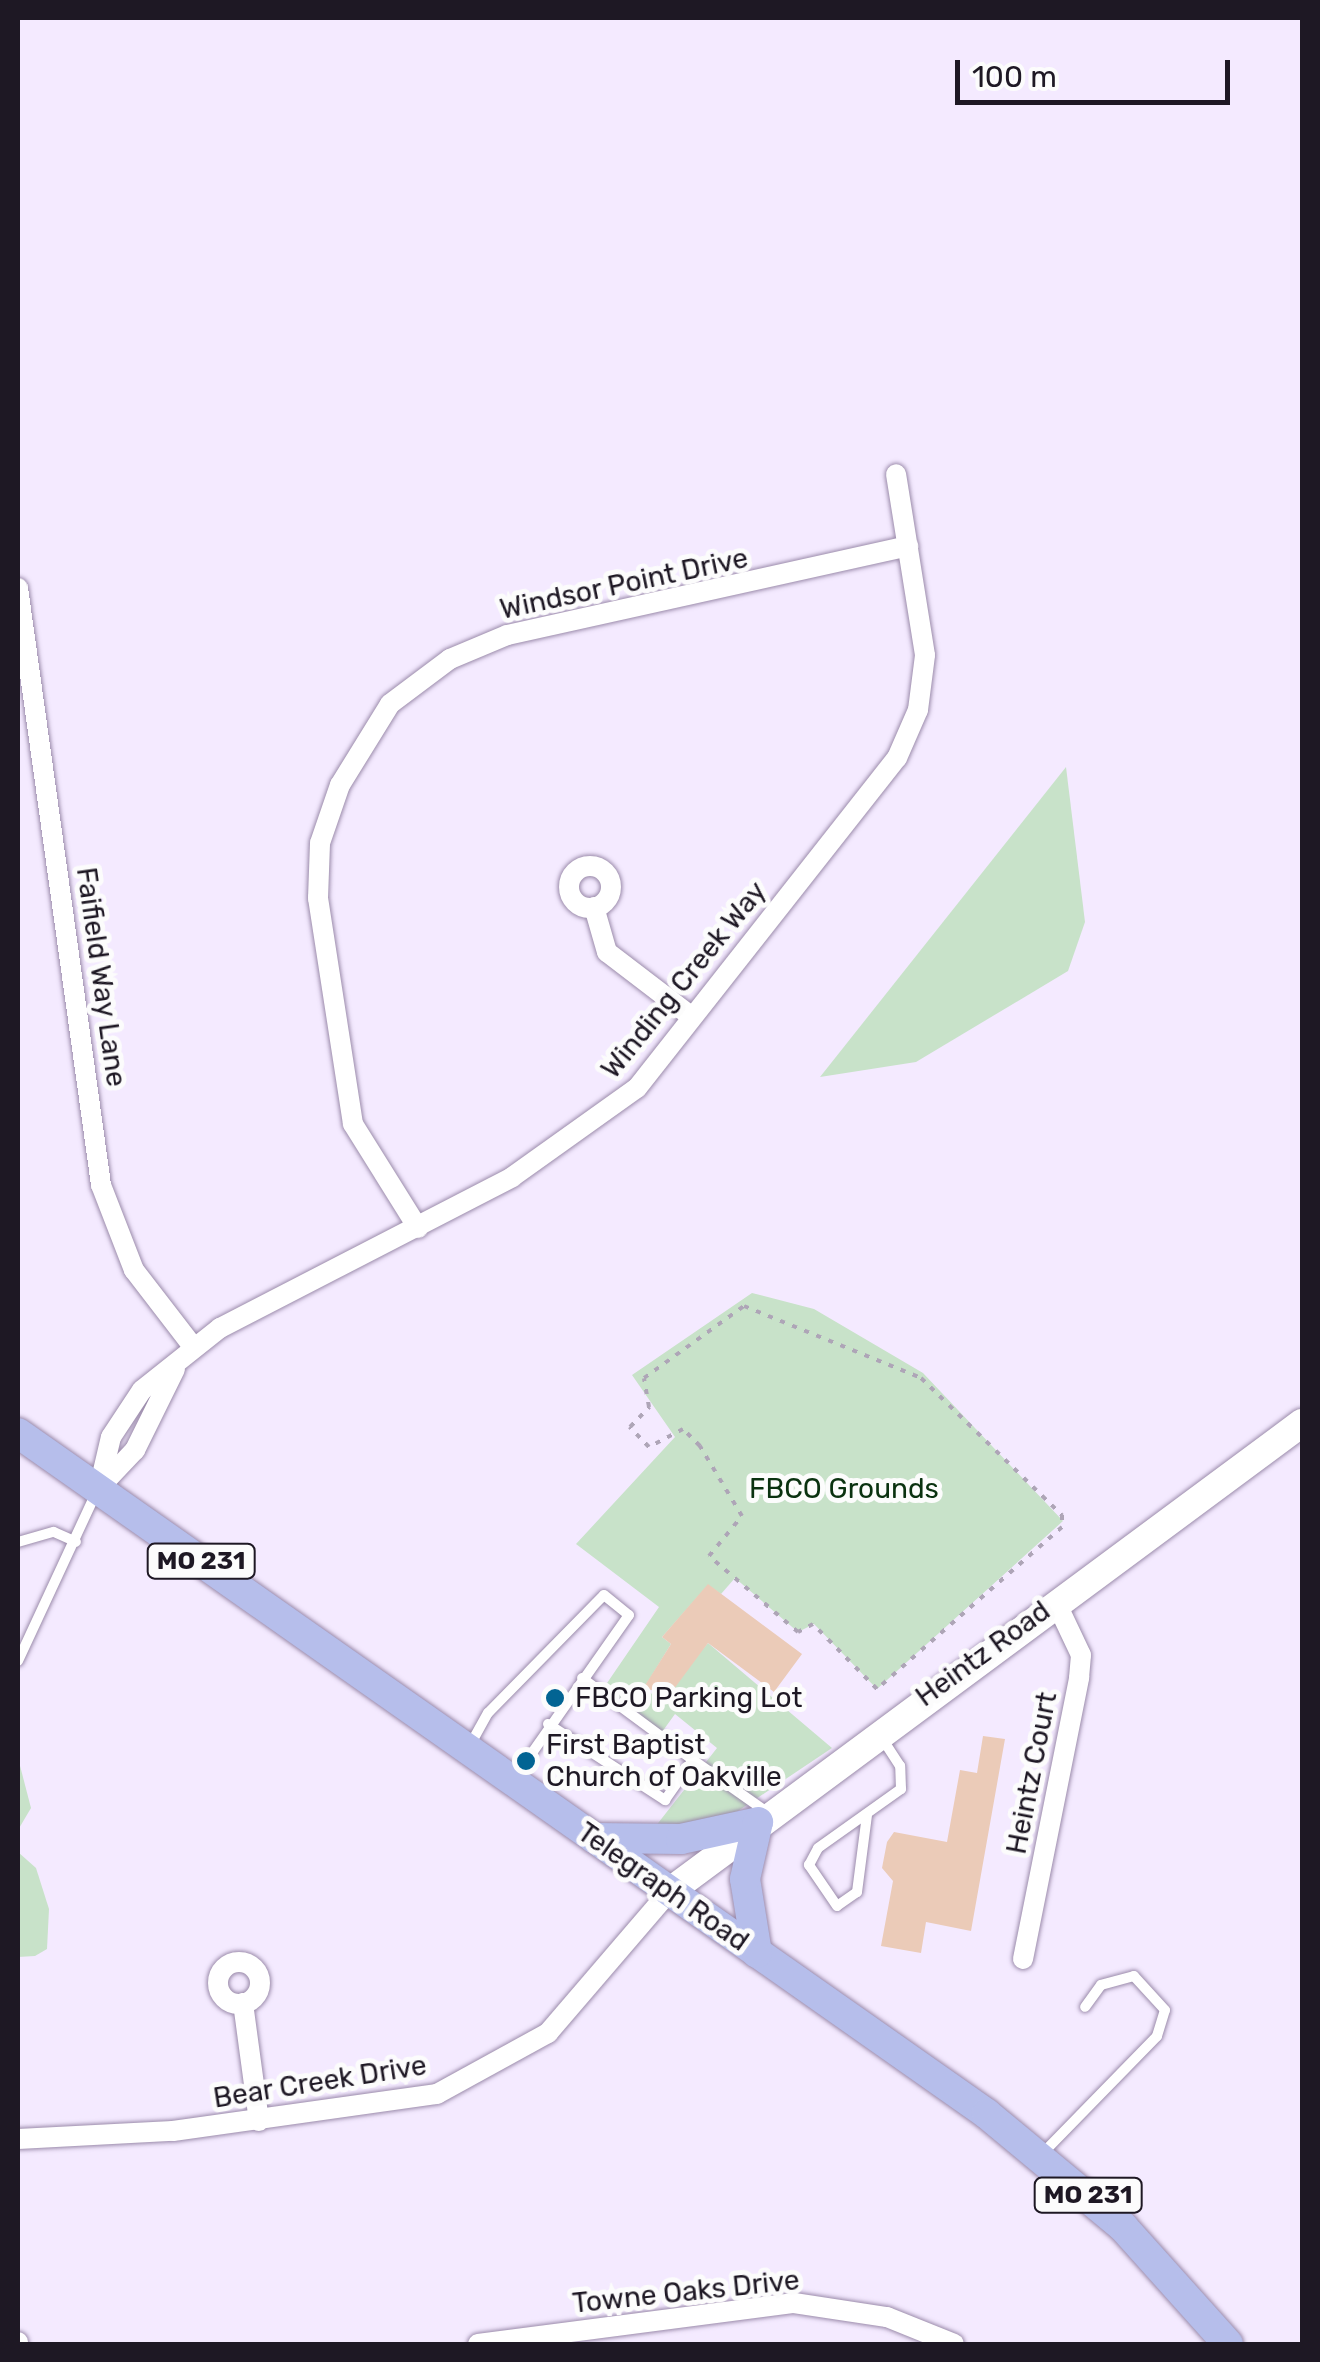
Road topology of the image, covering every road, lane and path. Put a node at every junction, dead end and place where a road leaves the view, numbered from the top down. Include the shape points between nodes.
1 (896, 474) dead end
2 (908, 546) junction
3 (18, 588) edge
4 (594, 908) dead end
5 (692, 1017) junction
6 (418, 1228) junction
7 (194, 1348) junction
8 (1302, 1423) edge
9 (18, 1433) edge
10 (99, 1488) junction
11 (20, 1538) edge
12 (76, 1542) junction
13 (722, 1569) joint
14 (1056, 1602) junction
15 (18, 1661) edge
16 (582, 1678) junction
17 (548, 1724) junction
18 (877, 1732) junction
19 (467, 1749) junction
20 (693, 1760) junction
21 (513, 1781) junction
22 (867, 1815) junction
23 (764, 1818) junction
24 (594, 1838) junction
25 (669, 1892) junction
26 (757, 1954) junction
27 (1024, 1959) dead end
28 (242, 2003) dead end
29 (1085, 2007) dead end
30 (260, 2121) junction
31 (18, 2139) edge
32 (1040, 2156) junction
33 (478, 2344) edge
34 (954, 2344) edge
35 (1228, 2344) edge

1 - 2 street, Winding Creek Way
2 - 5 street, Winding Creek Way via 925,655 918,710 897,758
2 - 6 street, Windsor Point Drive via 507,635 450,659 390,704 340,784 320,843 318,898 353,1124
3 - 7 street, Faifield Way Lane via 101,1185 134,1270
4 - 5 street via 607,952
5 - 6 street, Winding Creek Way via 637,1088 578,1137
6 - 7 street, Winding Creek Way via 256,1306
7 - 10 street, Winding Creek Way via 176,1368 134,1450
8 - 14 street, Heintz Road
9 - 10 main road, Telegraph Road / MO 231
10 - 12 lane
10 - 19 main road, Telegraph Road / MO 231
11 - 12 lane via 54,1532
12 - 15 lane
13 - 13 path via 709,1556 742,1516 729,1490 683,1429 649,1447 630,1427 649,1407 644,1378 744,1306 921,1378 1062,1515 1062,1527 877,1688 814,1624 798,1632
14 - 18 street, Heintz Road
14 - 27 street, Heintz Court via 1081,1656
16 - 17 lane
16 - 19 lane via 629,1614 604,1595 488,1713
16 - 20 lane
17 - 20 lane via 665,1800
17 - 21 lane
18 - 22 lane via 903,1778
18 - 23 street, Heintz Road
19 - 21 main road, Telegraph Road / MO 231
20 - 23 lane
21 - 24 main road, Telegraph Road / MO 231
22 - 22 lane via 812,1856 812,1882 836,1906 857,1892
23 - 24 main road via 692,1838
23 - 25 street, Heintz Road
23 - 26 main road via 745,1878
24 - 25 main road, Telegraph Road / MO 231
25 - 26 main road, Telegraph Road / MO 231
25 - 30 street, Bear Creek Drive via 574,2008 487,2074 400,2102
26 - 32 main road, Telegraph Road / MO 231
28 - 30 street
29 - 32 lane via 1102,1985 1134,1976 1165,2010 1157,2036
30 - 31 street, Bear Creek Drive
32 - 35 main road, Telegraph Road / MO 231 via 1123,2227
33 - 34 street, Towne Oaks Drive via 794,2304 886,2317

